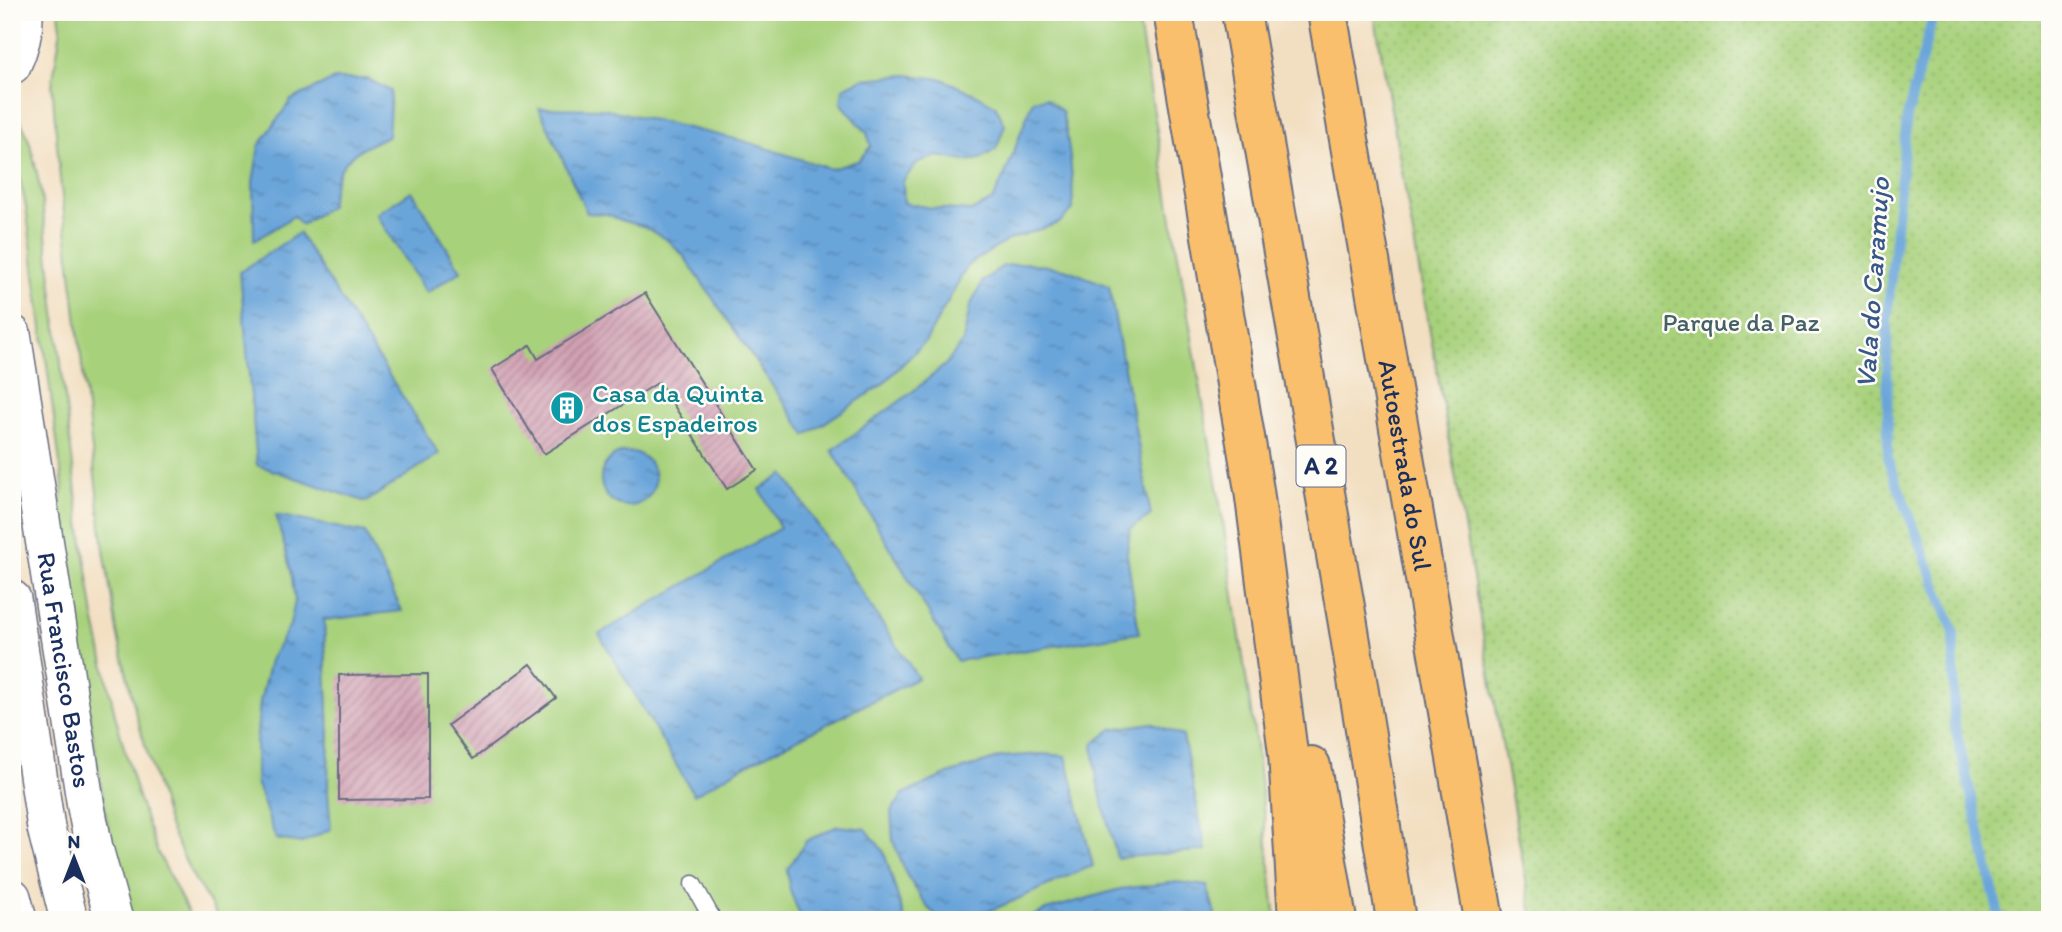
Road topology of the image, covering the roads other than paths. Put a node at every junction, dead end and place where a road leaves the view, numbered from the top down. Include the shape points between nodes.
1 (23, 12) edge
2 (1173, 12) edge
3 (1241, 12) edge
4 (1327, 12) edge
5 (12, 65) edge
6 (12, 334) edge
7 (1254, 490) junction
8 (12, 599) edge
9 (693, 884) dead end
10 (12, 897) edge
11 (18, 920) edge
12 (69, 920) edge
13 (114, 920) edge
14 (713, 920) edge
15 (1298, 920) edge
16 (1337, 920) edge
17 (1396, 920) edge
18 (1484, 920) edge

1 - 5 street via 23,32
2 - 7 highway
3 - 17 highway, A 2
4 - 18 highway, Autoestrada do Sul
6 - 13 street, Rua Francisco Bastos via 86,807
7 - 15 highway via 1288,753
7 - 16 highway via 1304,726
8 - 12 street via 47,828
9 - 14 lane
10 - 11 street

